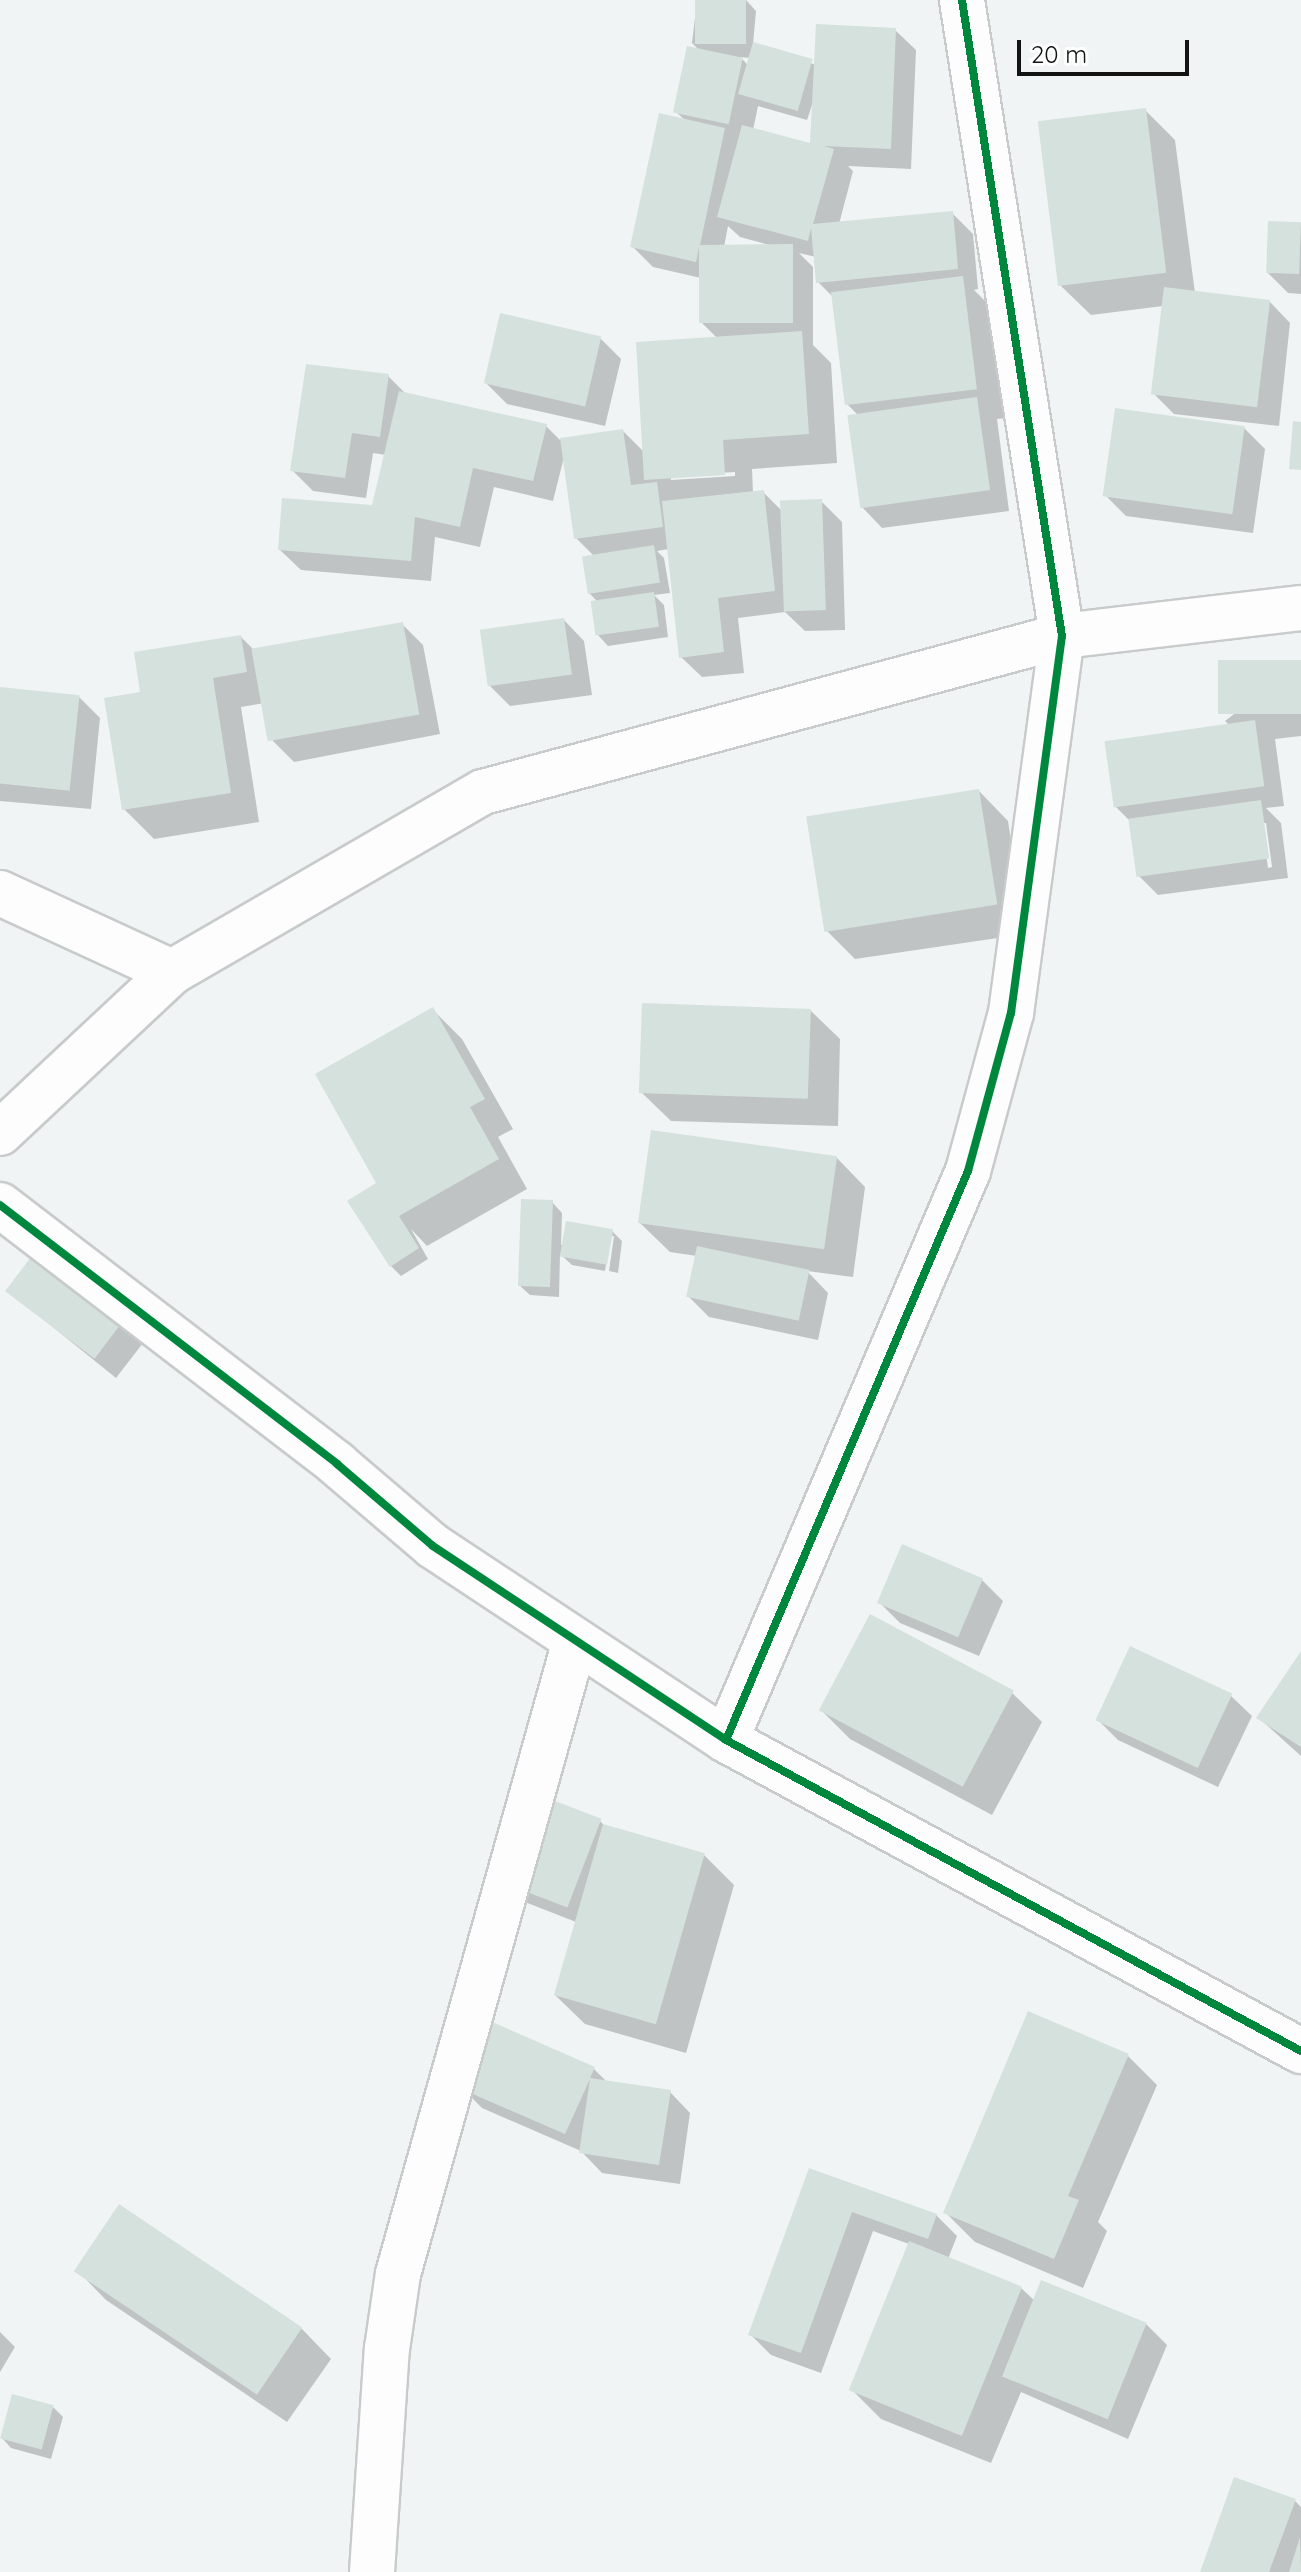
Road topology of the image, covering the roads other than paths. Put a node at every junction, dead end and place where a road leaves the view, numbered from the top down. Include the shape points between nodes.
1 (962, 0) edge
2 (1301, 608) edge
3 (1062, 636) junction
4 (0, 893) edge
5 (172, 972) junction
6 (0, 1133) edge
7 (0, 1205) edge
8 (575, 1641) junction
9 (726, 1740) junction
10 (1301, 2051) edge
11 (372, 2572) edge

1 - 3 street
2 - 3 street
3 - 5 street via 483,792
3 - 9 street via 1011,1013 991,1100 968,1171
4 - 5 street
5 - 6 street
7 - 8 street via 337,1464 433,1546
8 - 9 street
8 - 11 street via 398,2274 387,2349
9 - 10 street

